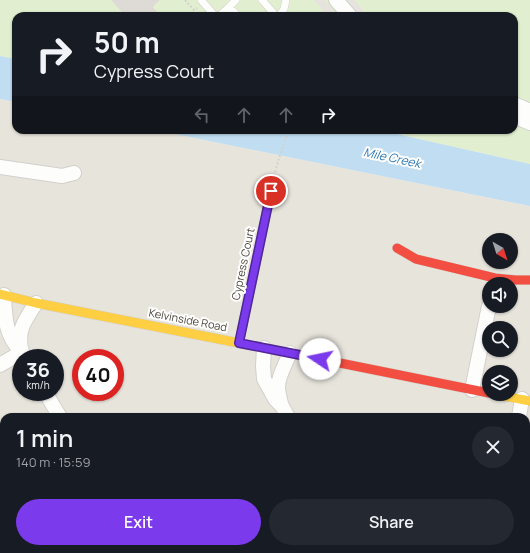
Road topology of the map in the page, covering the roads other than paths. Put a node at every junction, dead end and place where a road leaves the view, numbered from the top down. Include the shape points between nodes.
1 (201, 0) edge
2 (236, 0) edge
3 (262, 0) edge
4 (286, 0) edge
5 (336, 0) edge
6 (229, 7) junction
7 (212, 12) edge
8 (223, 12) edge
9 (234, 12) edge
10 (272, 12) edge
11 (282, 12) edge
12 (346, 12) edge
13 (518, 106) edge
14 (530, 111) edge
15 (518, 118) edge
16 (530, 123) edge
17 (0, 167) edge
18 (74, 173) dead end
19 (271, 191) road end
20 (397, 248) dead end
21 (482, 278) edge
22 (518, 280) edge
23 (530, 280) edge
24 (2, 295) edge
25 (36, 303) junction
26 (488, 313) edge
27 (239, 343) junction
28 (264, 348) junction
29 (19, 349) edge
30 (22, 349) edge
31 (290, 353) junction
32 (12, 360) edge
33 (0, 365) edge
34 (472, 390) junction
35 (482, 392) edge
36 (526, 400) edge
37 (50, 401) edge
38 (285, 412) edge
39 (58, 413) edge
40 (521, 413) edge

1 - 7 lane
2 - 6 lane
3 - 10 lane
4 - 11 lane
5 - 12 street
6 - 8 lane
6 - 9 lane
13 - 14 street
15 - 16 street
17 - 18 street via 62,176
19 - 27 street, Cypress Court
20 - 21 street via 416,259
22 - 23 street
24 - 25 street, Kelvinside Road
24 - 29 street via 8,332
25 - 27 street, Kelvinside Road
25 - 30 street via 21,328
26 - 34 street
27 - 28 street, Kelvinside Road
28 - 31 street, Kelvinside Road
28 - 38 street via 264,379
31 - 34 street, Kelvinside Road
31 - 38 street via 278,385
32 - 33 street
34 - 35 street, Kelvinside Road
36 - 40 street
37 - 39 street

